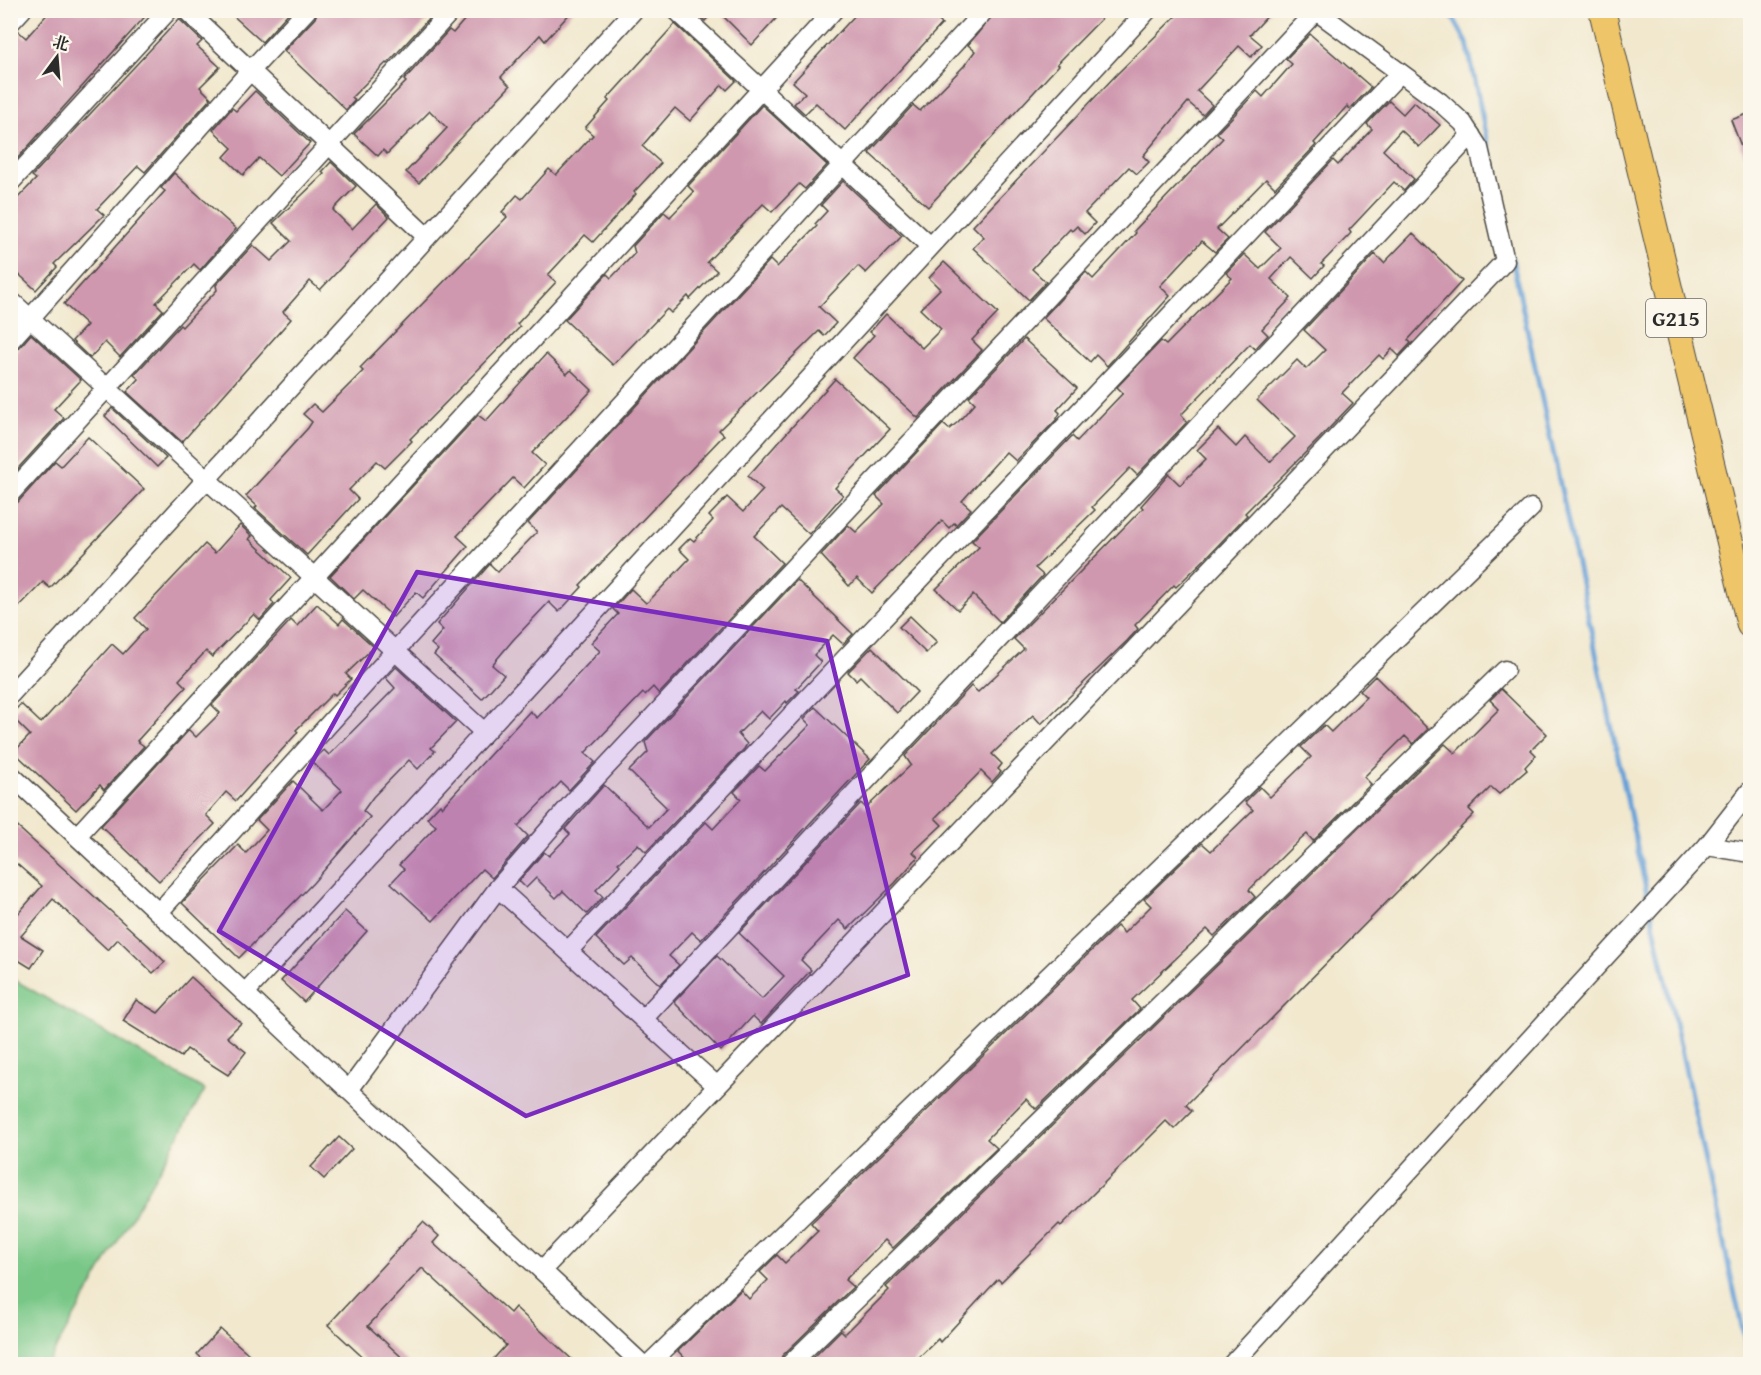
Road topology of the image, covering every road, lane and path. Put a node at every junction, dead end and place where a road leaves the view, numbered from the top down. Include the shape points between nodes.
1 (22, 10) edge
2 (169, 10) edge
3 (186, 10) edge
4 (307, 10) edge
5 (452, 10) edge
6 (634, 10) edge
7 (676, 10) edge
8 (834, 10) edge
9 (985, 10) edge
10 (1148, 10) edge
11 (1602, 10) edge
12 (1316, 11) edge
13 (10, 23) edge
14 (250, 71) junction
15 (1400, 73) junction
16 (762, 90) junction
17 (1471, 135) junction
18 (329, 145) junction
19 (843, 166) junction
20 (10, 183) edge
21 (427, 237) junction
22 (930, 246) junction
23 (10, 300) edge
24 (31, 319) junction
25 (10, 341) edge
26 (107, 388) junction
27 (206, 478) junction
28 (10, 494) edge
29 (1531, 508) dead end
30 (315, 578) junction
31 (1750, 625) edge
32 (395, 651) junction
33 (1505, 670) dead end
34 (10, 694) edge
35 (484, 732) junction
36 (10, 774) edge
37 (1750, 791) edge
38 (77, 836) junction
39 (1707, 846) junction
40 (1750, 853) edge
41 (498, 888) junction
42 (159, 912) junction
43 (568, 951) junction
44 (245, 993) junction
45 (643, 1019) junction
46 (717, 1086) junction
47 (349, 1090) junction
48 (542, 1270) junction
49 (642, 1365) edge
50 (649, 1365) edge
51 (790, 1365) edge
52 (1232, 1365) edge

1 - 13 street
2 - 20 street
3 - 14 street
4 - 14 street
5 - 18 street
6 - 21 street
7 - 16 street
8 - 16 street
9 - 19 street
10 - 22 street
11 - 31 highway, G215
12 - 15 street
12 - 41 street via 582,793
14 - 18 street
14 - 24 street
15 - 17 street via 1440,102
15 - 43 street
16 - 19 street
16 - 30 street
17 - 45 street
17 - 46 street via 1479,148 1505,261
18 - 21 street
18 - 26 street
19 - 22 street
19 - 32 street
21 - 27 street
22 - 35 street
23 - 24 street
24 - 25 street
24 - 26 street
26 - 27 street
26 - 28 street
27 - 30 street
27 - 34 street
29 - 50 street
30 - 32 street
30 - 38 street
32 - 35 street
32 - 42 street
33 - 51 street
35 - 44 street
36 - 38 street
37 - 39 street
38 - 42 street
39 - 40 street
39 - 52 street
41 - 43 street
41 - 47 street
42 - 44 street
43 - 45 street
44 - 47 street
45 - 46 street
46 - 48 street
47 - 48 street
48 - 49 street

